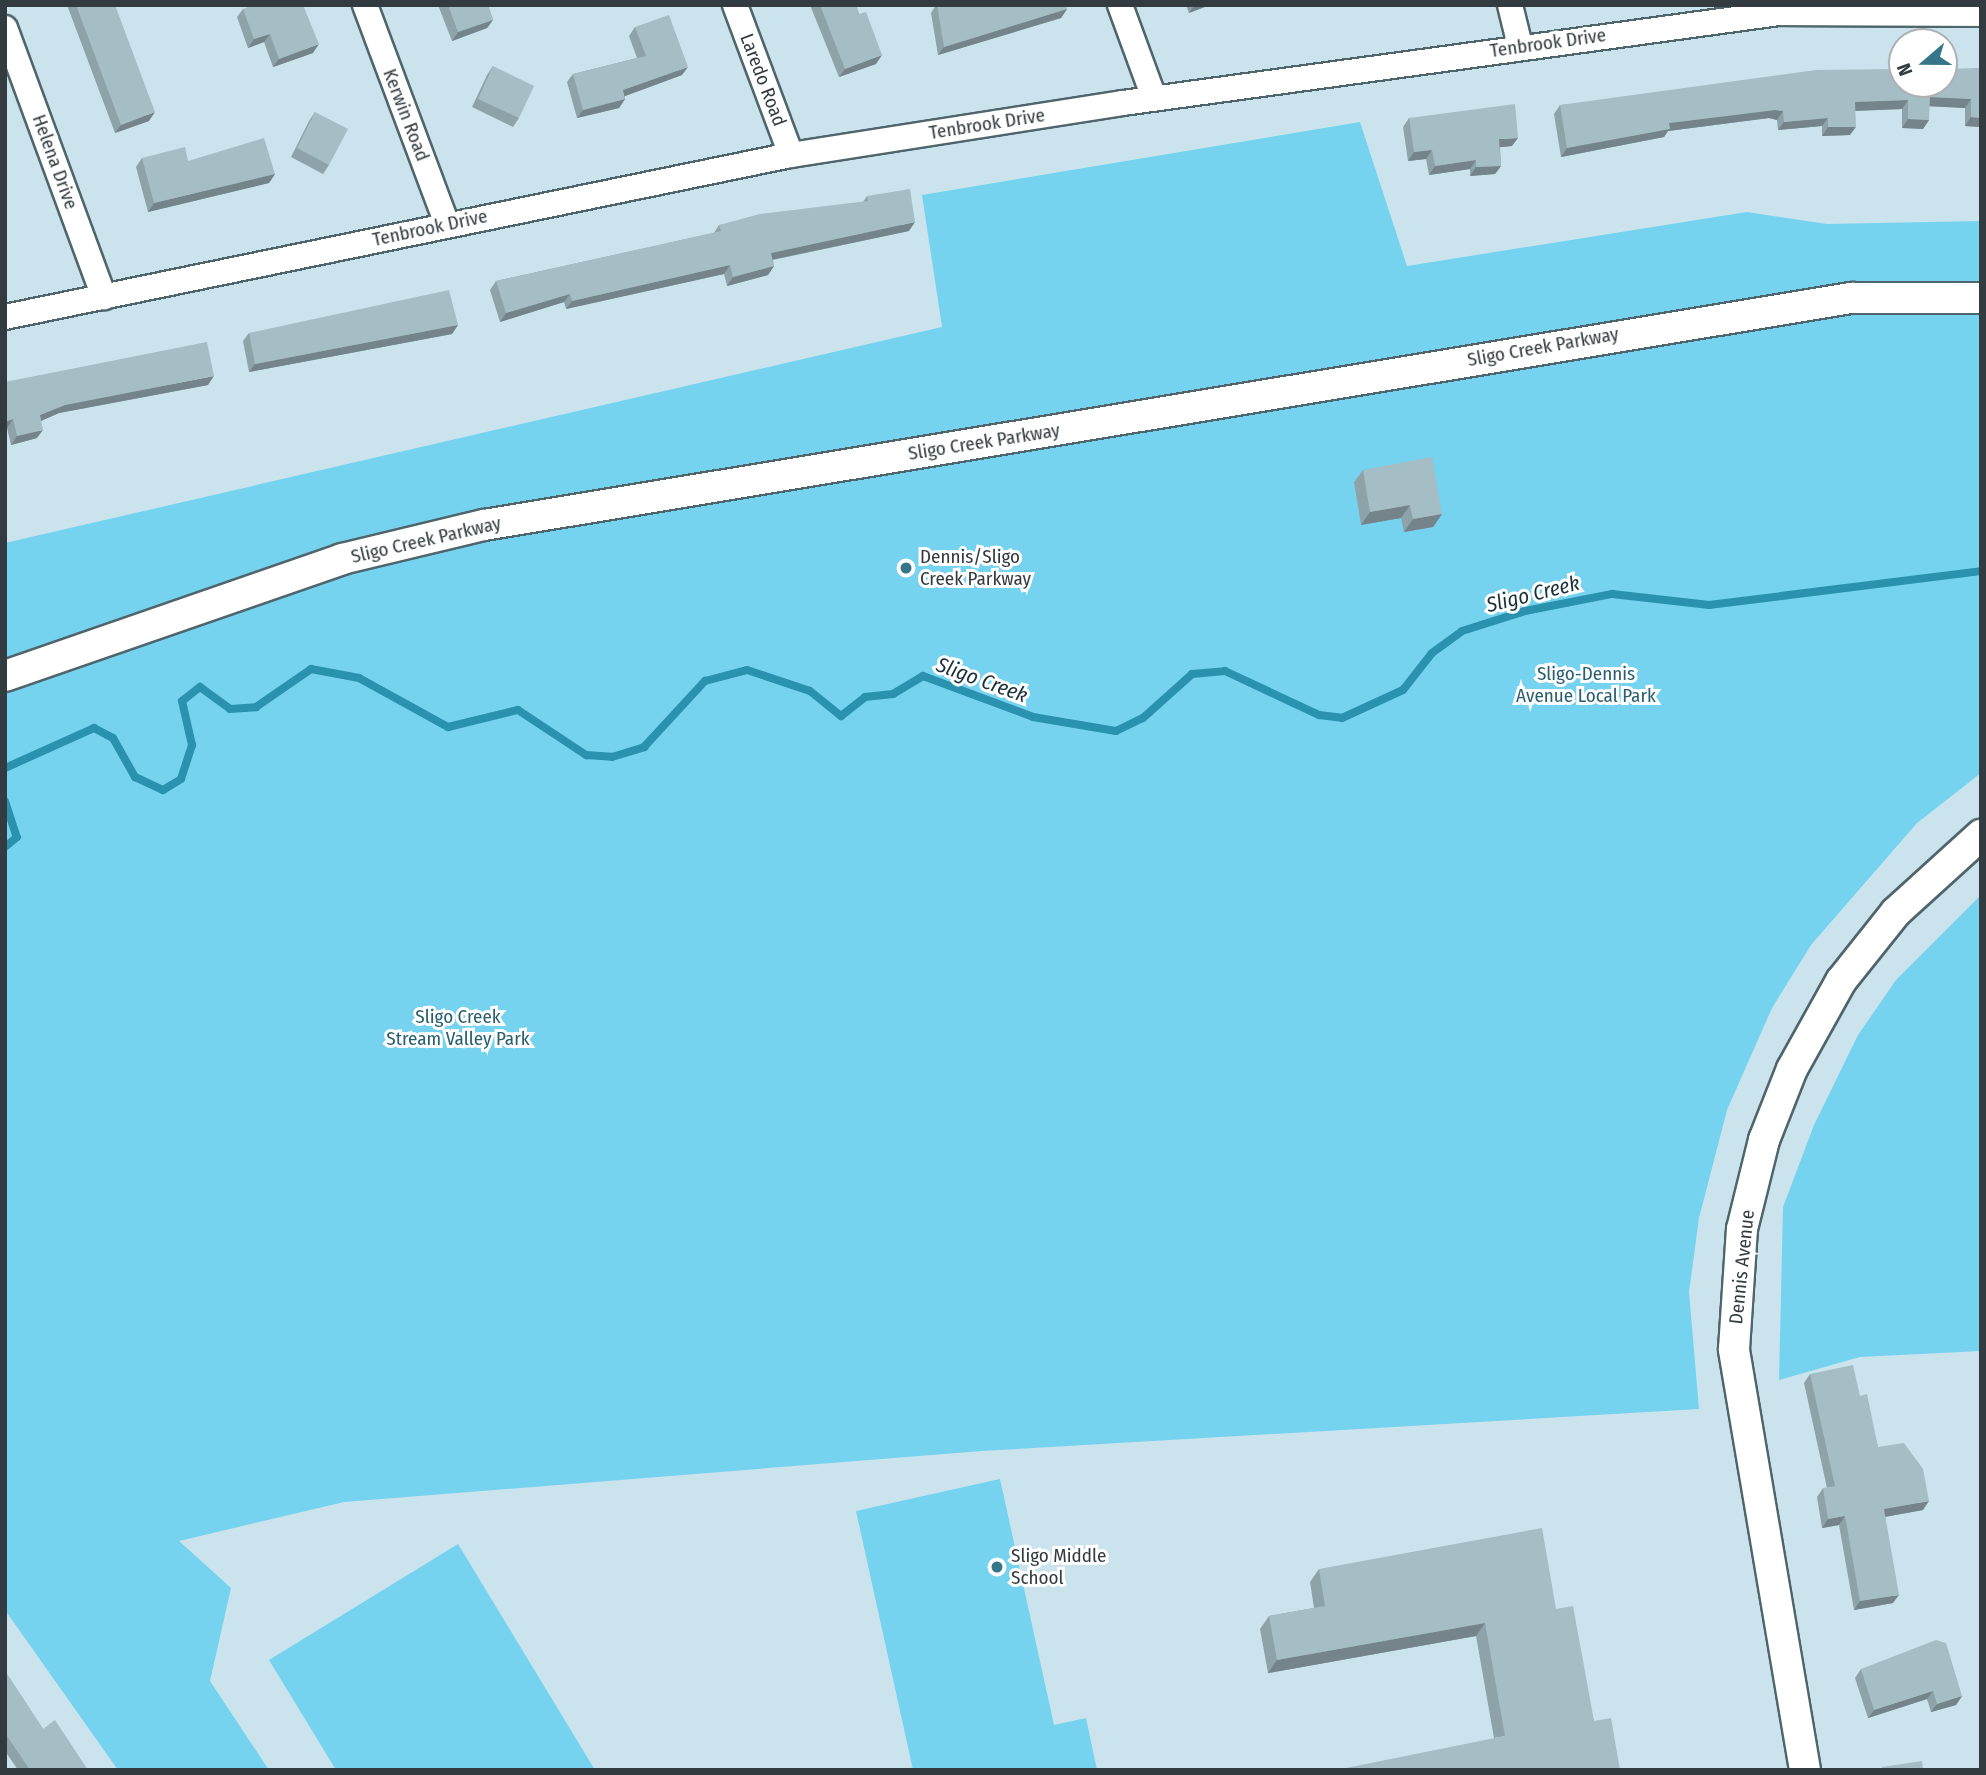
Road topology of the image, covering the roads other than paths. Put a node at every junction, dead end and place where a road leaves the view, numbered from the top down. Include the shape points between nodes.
1 (365, 5) edge
2 (735, 5) edge
3 (1120, 5) edge
4 (1510, 5) edge
5 (1929, 9) edge
6 (1981, 14) edge
7 (5, 28) edge
8 (1520, 46) junction
9 (1154, 98) junction
10 (790, 155) junction
11 (447, 224) junction
12 (104, 297) junction
13 (1981, 298) edge
14 (5, 317) edge
15 (5, 676) edge
16 (1981, 835) edge
17 (1805, 1770) edge

1 - 11 street, Kerwin Road
2 - 10 street, Laredo Road
3 - 9 street
4 - 8 street
5 - 6 street, Tenbrook Drive
5 - 8 street, Tenbrook Drive via 1779,13
7 - 12 street, Helena Drive
8 - 9 street, Tenbrook Drive
9 - 10 street, Tenbrook Drive
10 - 11 street, Tenbrook Drive
11 - 12 street, Tenbrook Drive
12 - 14 street, Tenbrook Drive
13 - 15 street, Sligo Creek Parkway via 1837,300 484,525 342,559
16 - 17 street, Dennis Avenue via 1896,912 1841,981 1773,1116 1742,1229 1734,1349

